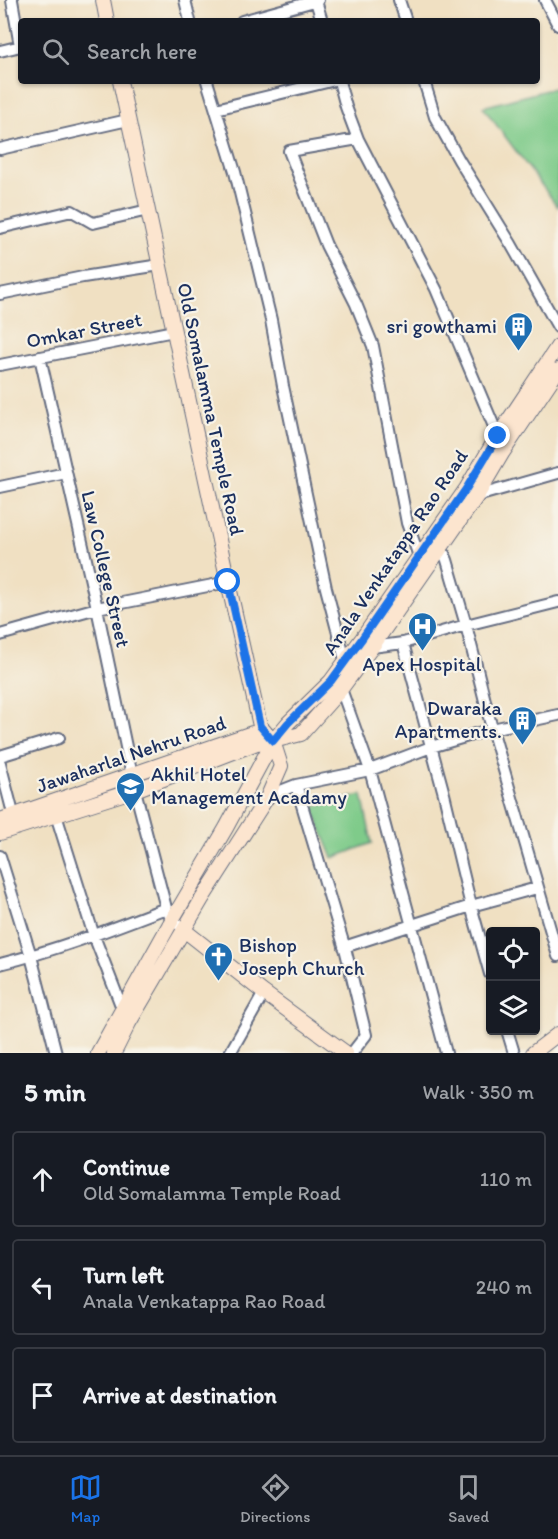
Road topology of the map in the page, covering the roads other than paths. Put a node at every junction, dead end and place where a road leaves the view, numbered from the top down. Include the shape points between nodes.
1 (12, 0) edge
2 (103, 0) edge
3 (185, 0) edge
4 (317, 0) edge
5 (399, 0) edge
6 (545, 0) edge
7 (106, 18) edge
8 (189, 18) edge
9 (253, 18) edge
10 (321, 18) edge
11 (405, 18) edge
12 (558, 25) edge
13 (18, 31) edge
14 (18, 47) edge
15 (0, 51) edge
16 (121, 84) edge
17 (208, 84) edge
18 (319, 84) edge
19 (340, 84) edge
20 (425, 84) edge
21 (216, 109) junction
22 (128, 120) junction
23 (357, 139) junction
24 (0, 149) edge
25 (148, 210) junction
26 (0, 228) edge
27 (160, 265) junction
28 (0, 294) edge
29 (558, 327) edge
30 (174, 331) junction
31 (558, 346) edge
32 (40, 357) junction
33 (0, 365) edge
34 (558, 370) edge
35 (554, 381) edge
36 (498, 436) junction
37 (66, 473) junction
38 (558, 473) edge
39 (0, 487) edge
40 (472, 492) junction
41 (441, 547) junction
42 (419, 556) junction
43 (228, 582) junction
44 (558, 602) edge
45 (97, 608) junction
46 (466, 625) junction
47 (0, 635) edge
48 (403, 644) junction
49 (372, 647) junction
50 (345, 660) junction
51 (341, 689) junction
52 (558, 715) edge
53 (492, 729) junction
54 (59, 738) dead end
55 (273, 741) junction
56 (430, 747) junction
57 (0, 756) edge
58 (0, 763) edge
59 (370, 770) junction
60 (132, 775) junction
61 (296, 785) junction
62 (135, 790) junction
63 (268, 796) junction
64 (56, 815) junction
65 (10, 821) edge
66 (0, 833) edge
67 (0, 856) edge
68 (537, 888) junction
69 (471, 906) junction
70 (169, 914) junction
71 (411, 926) junction
72 (184, 930) junction
73 (94, 936) junction
74 (344, 946) junction
75 (31, 956) junction
76 (558, 956) edge
77 (486, 960) edge
78 (0, 964) edge
79 (264, 993) junction
80 (122, 1008) junction
81 (558, 1034) edge
82 (508, 1035) edge
83 (56, 1053) edge
84 (98, 1053) edge
85 (114, 1053) edge
86 (230, 1053) edge
87 (346, 1053) edge
88 (352, 1053) edge
89 (446, 1053) edge
90 (513, 1053) edge
91 (533, 1053) edge

1 - 13 street
2 - 7 main road
3 - 8 street
4 - 9 street
4 - 10 street
5 - 11 street
6 - 12 street
14 - 15 street
16 - 22 main road, Old Somalamma Temple Road
17 - 21 street
18 - 21 street
19 - 23 street
20 - 29 street via 435,117
21 - 50 street via 271,320 326,588
22 - 24 street
22 - 25 main road, Old Somalamma Temple Road
23 - 36 street via 436,290
23 - 42 street via 289,151 326,245 373,346 407,523
25 - 26 street via 93,223 72,211
25 - 27 main road, Old Somalamma Temple Road
27 - 28 street
27 - 30 main road, Old Somalamma Temple Road
30 - 32 street, Omkar Street
30 - 43 main road, Old Somalamma Temple Road
31 - 36 main road, Anala Venkatappa Rao Road
32 - 33 street, Omkar Street
32 - 37 street, Law College Street
34 - 35 main road, Anala Venkatappa Rao Road
35 - 40 main road, Anala Venkatappa Rao Road
36 - 40 main road, Anala Venkatappa Rao Road
37 - 39 street
37 - 45 street, Law College Street
38 - 40 street
40 - 41 main road, Anala Venkatappa Rao Road
40 - 42 main road, Anala Venkatappa Rao Road
41 - 46 street
41 - 49 main road, Anala Venkatappa Rao Road
42 - 50 main road, Anala Venkatappa Rao Road
43 - 45 street
43 - 55 main road, Old Somalamma Temple Road via 260,726
44 - 46 street
45 - 47 street
45 - 60 street, Law College Street
46 - 48 street
46 - 53 street
48 - 49 street
48 - 56 street
49 - 51 main road, Anala Venkatappa Rao Road
50 - 55 main road, Anala Venkatappa Rao Road via 331,681
51 - 55 main road, Anala Venkatappa Rao Road via 301,734
51 - 59 street
52 - 53 street
53 - 56 street
53 - 68 street
54 - 57 street
55 - 60 main road, Jawaharlal Nehru Road via 252,733
55 - 62 main road, Jawaharlal Nehru Road via 257,743
55 - 63 main road via 282,766
55 - 70 main road, Anala Venkatappa Rao Road via 226,828
56 - 59 street
56 - 69 street
58 - 65 street
59 - 61 street
59 - 71 street
60 - 62 street, Law College Street
60 - 65 main road, Jawaharlal Nehru Road
61 - 63 street
61 - 74 street
62 - 64 main road, Jawaharlal Nehru Road
62 - 70 street, Law College Street
63 - 72 main road
64 - 65 main road, Jawaharlal Nehru Road
64 - 73 street
65 - 66 main road, Jawaharlal Nehru Road
67 - 75 street
68 - 69 street
68 - 76 street
69 - 71 street
69 - 77 street
70 - 72 street
70 - 73 street
70 - 80 main road, Anala Venkatappa Rao Road
71 - 74 street
71 - 89 street
72 - 79 main road
72 - 85 main road
73 - 75 street
73 - 80 street
74 - 88 street via 366,1035
75 - 78 street
75 - 83 street
79 - 86 street
79 - 87 main road
80 - 84 main road, Anala Venkatappa Rao Road
81 - 91 main road
82 - 90 street

